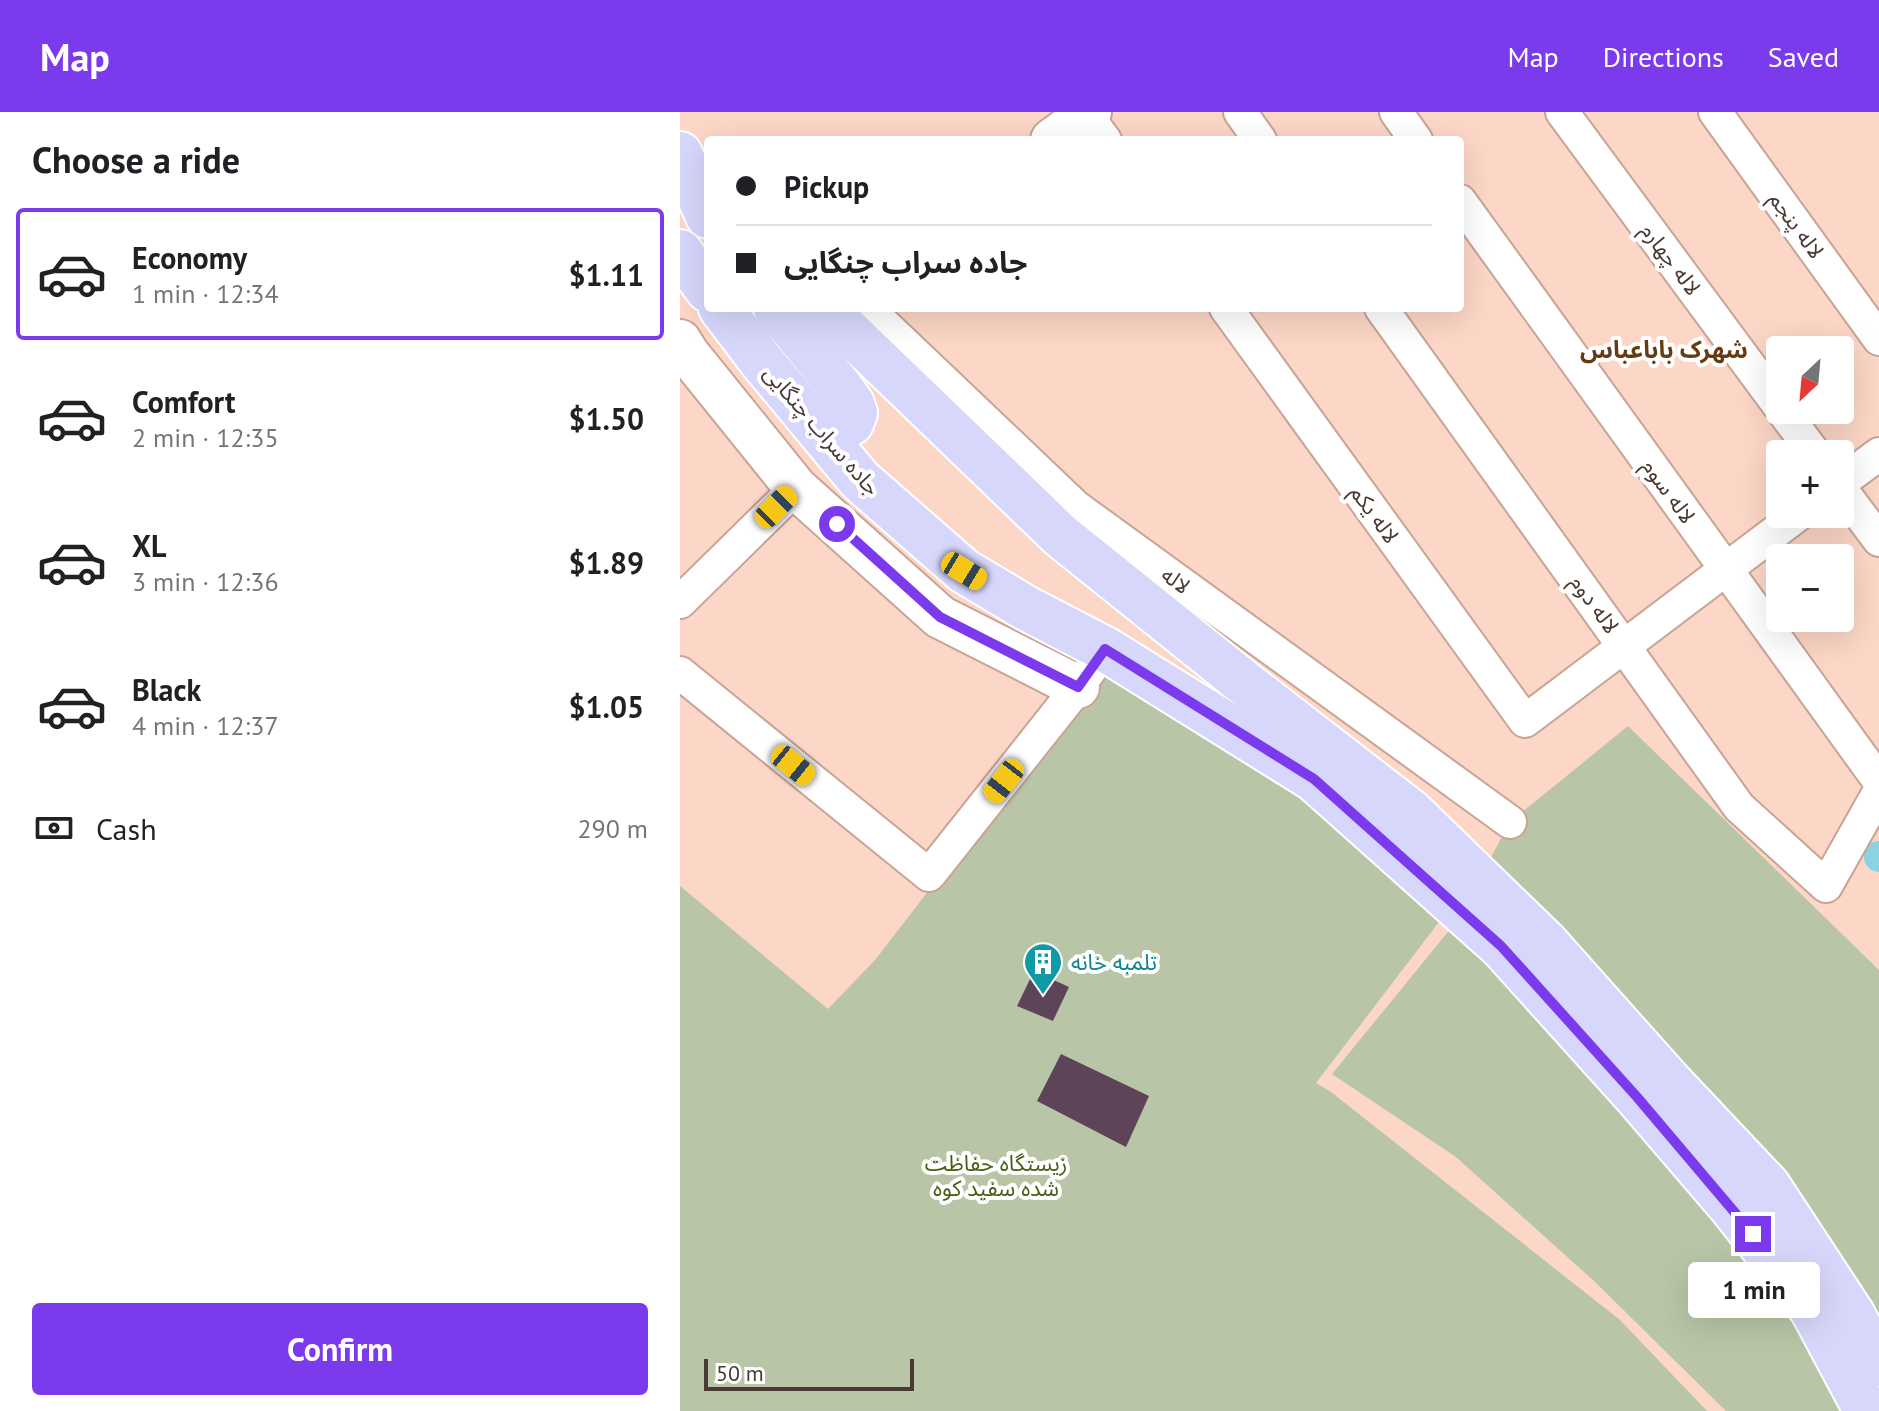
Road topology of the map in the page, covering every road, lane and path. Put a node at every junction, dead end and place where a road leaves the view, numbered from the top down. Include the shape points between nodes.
1 (1240, 112) edge
2 (1396, 112) edge
3 (1562, 112) edge
4 (1715, 112) edge
5 (1091, 120) edge
6 (1060, 136) edge
7 (1257, 136) edge
8 (1413, 136) edge
9 (680, 137) edge
10 (680, 154) edge
11 (704, 164) edge
12 (704, 207) edge
13 (1464, 207) edge
14 (680, 252) edge
15 (704, 285) edge
16 (724, 312) edge
17 (779, 312) edge
18 (1229, 312) edge
19 (1384, 312) edge
20 (847, 313) edge
21 (1879, 339) edge
22 (680, 341) edge
23 (1766, 388) edge
24 (824, 437) junction
25 (1879, 454) edge
26 (1854, 475) edge
27 (796, 488) junction
28 (1854, 505) edge
29 (1780, 528) edge
30 (1879, 540) edge
31 (1725, 569) junction
32 (680, 602) edge
33 (1625, 646) junction
34 (1105, 649) junction
35 (680, 673) edge
36 (1078, 687) junction
37 (1879, 781) edge
38 (1879, 792) edge
39 (1510, 822) dead end
40 (1879, 1364) edge
41 (1870, 1411) edge

1 - 7 street
2 - 8 street
3 - 23 street, لاله چهارم
4 - 21 street, لاله پنجم
5 - 6 street
9 - 11 main road
10 - 12 main road
13 - 31 street, لاله سوم
14 - 15 main road
16 - 24 main road, جاده سراب چنگایی
17 - 24 main road via 852,404 851,423
18 - 33 street, لاله یکم via 1525,721
19 - 33 street, لاله دوم
20 - 39 street, لاله via 1076,507
20 - 40 main road via 1061,536 1411,812 1545,942 1768,1186
22 - 27 street
24 - 34 main road, جاده سراب چنگایی via 860,480 964,571
25 - 26 street
27 - 32 street
27 - 36 street via 940,617
28 - 30 street
29 - 31 street
31 - 33 street
31 - 37 street, لاله سوم
33 - 38 street, لاله دوم via 1739,807 1826,886
34 - 36 street
34 - 41 main road, جاده سراب چنگایی via 1314,779 1501,946 1733,1209 1812,1309
35 - 36 street via 929,875

